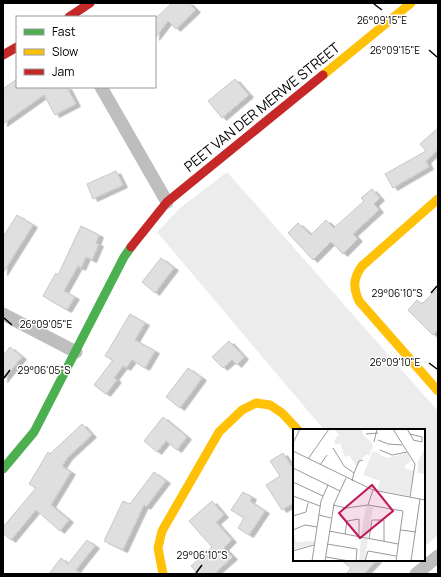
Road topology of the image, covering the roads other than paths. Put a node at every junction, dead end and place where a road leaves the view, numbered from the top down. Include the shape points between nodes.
1 (90, 3) edge
2 (411, 3) edge
3 (70, 16) edge
4 (16, 48) edge
5 (3, 54) edge
6 (102, 88) edge
7 (438, 199) edge
8 (167, 202) junction
9 (3, 314) edge
10 (76, 352) junction
11 (438, 390) edge
12 (297, 429) edge
13 (3, 469) edge
14 (438, 556) edge
15 (417, 568) edge
16 (163, 574) edge

1 - 3 street
2 - 8 street, PEET VAN DER MERWE STREET
4 - 5 street
6 - 8 street
7 - 11 street via 362,266 357,273 354,291 359,301
8 - 10 street, PEET VAN DER MERWE STREET via 138,235 124,257
9 - 10 street
10 - 13 street, PEET VAN DER MERWE STREET via 34,432
12 - 16 street via 270,404 261,403 239,412 227,423 219,432 162,531 158,548
14 - 15 street

